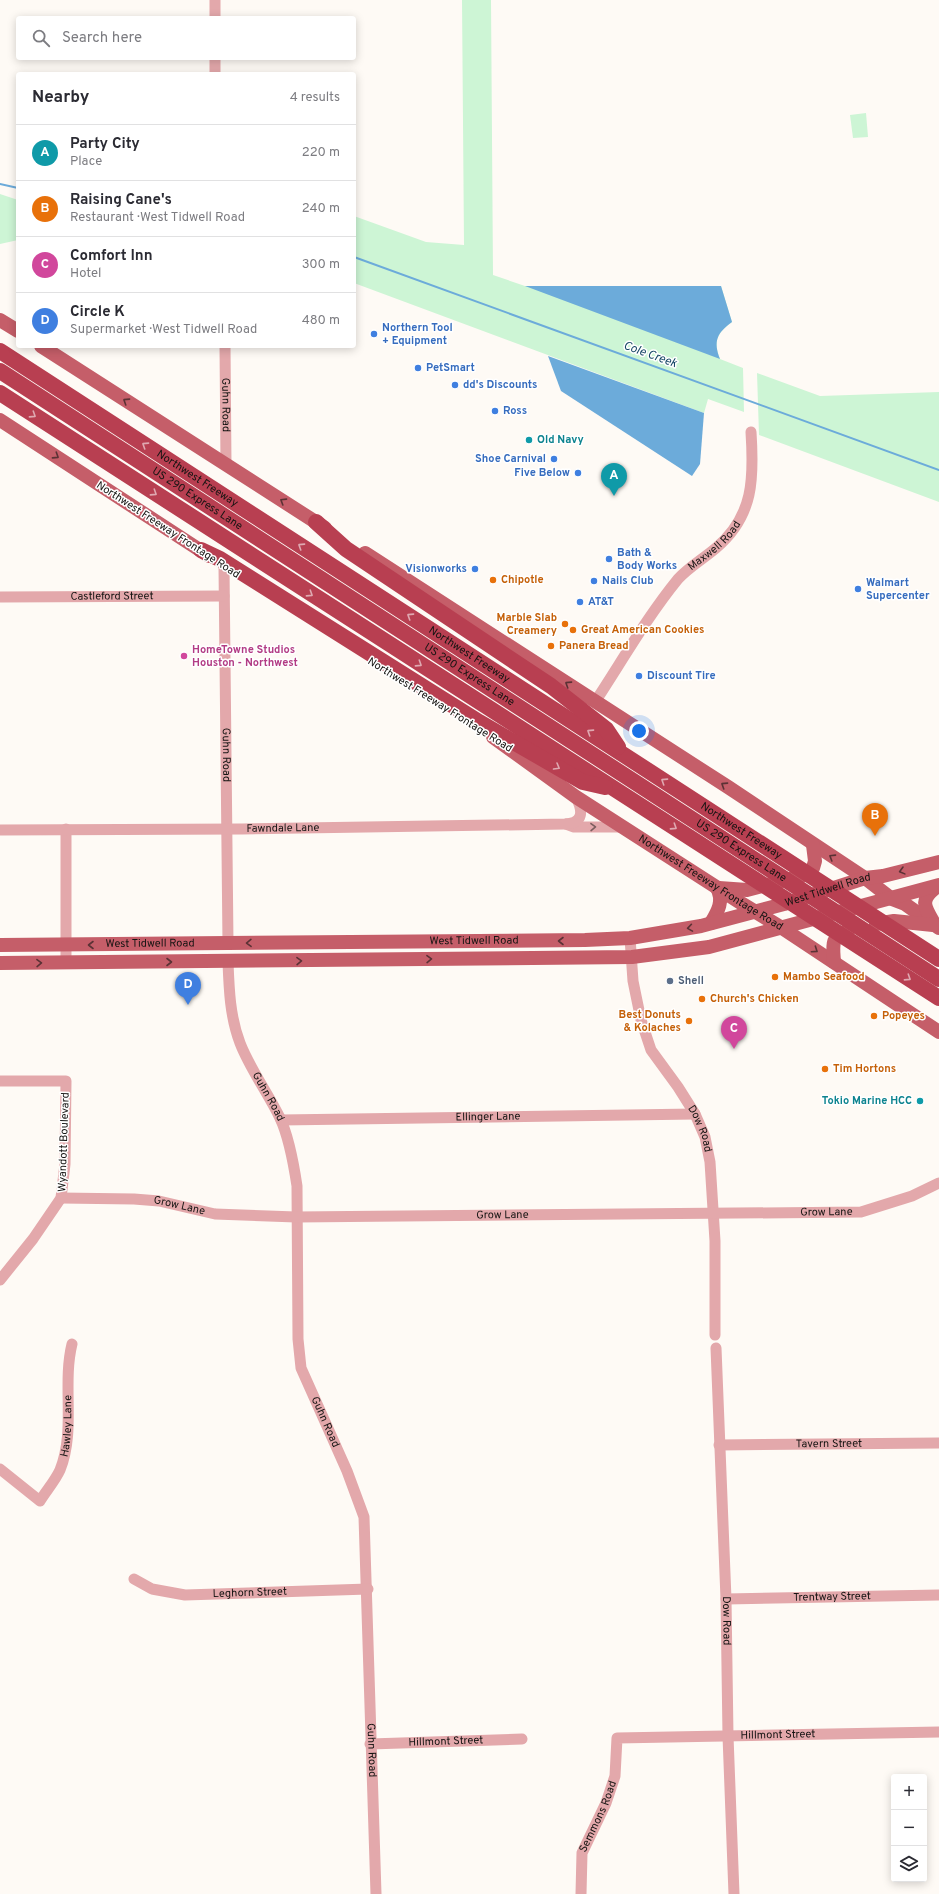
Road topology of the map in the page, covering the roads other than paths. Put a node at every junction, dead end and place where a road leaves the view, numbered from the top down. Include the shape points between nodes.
1 (215, 0) edge
2 (215, 16) edge
3 (215, 60) edge
4 (215, 72) edge
5 (0, 320) edge
6 (16, 330) edge
7 (44, 348) edge
8 (224, 348) edge
9 (0, 351) edge
10 (0, 371) edge
11 (0, 393) edge
12 (0, 420) edge
13 (752, 432) dead end
14 (226, 464) junction
15 (316, 522) junction
16 (201, 550) junction
17 (224, 567) junction
18 (224, 596) junction
19 (0, 597) edge
20 (595, 702) junction
21 (622, 754) junction
22 (618, 790) junction
23 (576, 797) junction
24 (565, 824) junction
25 (622, 827) junction
26 (227, 829) junction
27 (0, 830) edge
28 (66, 830) junction
29 (813, 846) junction
30 (939, 862) edge
31 (865, 878) junction
32 (939, 885) edge
33 (717, 888) junction
34 (892, 899) junction
35 (755, 911) junction
36 (711, 923) junction
37 (937, 926) edge
38 (782, 928) junction
39 (630, 938) junction
40 (500, 941) junction
41 (363, 942) junction
42 (228, 944) junction
43 (0, 945) edge
44 (66, 945) junction
45 (632, 957) junction
46 (499, 958) junction
47 (939, 959) edge
48 (363, 960) junction
49 (66, 962) junction
50 (228, 962) junction
51 (834, 962) junction
52 (0, 963) edge
53 (939, 979) edge
54 (939, 998) edge
55 (939, 1032) edge
56 (0, 1081) edge
57 (695, 1114) junction
58 (281, 1120) junction
59 (939, 1183) edge
60 (61, 1198) junction
61 (713, 1212) junction
62 (296, 1218) junction
63 (0, 1280) edge
64 (715, 1335) dead end
65 (72, 1344) dead end
66 (716, 1348) dead end
67 (939, 1443) edge
68 (719, 1445) junction
69 (0, 1469) edge
70 (134, 1579) dead end
71 (368, 1589) junction
72 (939, 1594) edge
73 (726, 1599) junction
74 (939, 1732) edge
75 (728, 1736) junction
76 (617, 1738) joint
77 (522, 1739) dead end
78 (370, 1744) junction
79 (376, 1894) edge
80 (581, 1894) edge
81 (734, 1894) edge

1 - 2 street
3 - 4 street
5 - 6 main road
14 -> 7 main road
8 - 14 street, Guhn Road
21 -> 9 highway, Northwest Freeway
10 - 53 highway, US 290 Express Lane
11 -> 22 highway
12 -> 16 main road, Northwest Freeway Frontage Road
13 - 20 street, Maxwell Road via 752,476 747,504 735,530 679,578
15 -> 14 main road
20 -> 15 main road
15 - 21 highway via 346,549 551,686 606,729
16 - 17 main road, Northwest Freeway Frontage Road
16 -> 22 highway via 220,559 479,722 583,782
17 - 18 street, Guhn Road
17 - 23 main road, Northwest Freeway Frontage Road via 489,734
18 - 19 street, Castleford Street
18 - 26 street, Guhn Road
29 -> 20 main road via 728,787
47 -> 21 highway, Northwest Freeway
22 -> 54 highway
23 - 24 street, Fawndale Lane via 581,815 572,824
23 - 25 main road, Northwest Freeway Frontage Road
24 -> 25 street, Fawndale Lane via 574,827
24 - 26 street, Fawndale Lane
25 - 33 main road, Northwest Freeway Frontage Road
26 - 28 street, Fawndale Lane
26 - 42 street, Guhn Road
27 - 28 street, Fawndale Lane
28 - 44 street
31 -> 29 main road
29 - 33 main road via 815,861 813,868 805,875 747,890
30 -> 31 main road, West Tidwell Road
31 - 34 main road
31 - 35 main road, West Tidwell Road
32 - 34 main road, West Tidwell Road
32 - 37 main road via 928,893 925,902 925,907
33 - 35 main road, Northwest Freeway Frontage Road
33 - 36 main road via 721,895 719,910
34 - 37 main road via 905,904
34 - 38 main road, West Tidwell Road
35 - 36 main road, West Tidwell Road
35 - 38 main road, Northwest Freeway Frontage Road
36 -> 39 main road, West Tidwell Road
37 - 51 main road via 894,921 842,932 834,941
38 - 45 main road, West Tidwell Road via 709,947
38 -> 51 main road, Northwest Freeway Frontage Road
39 -> 40 main road, West Tidwell Road
39 - 45 street, Dow Road
40 - 41 main road, West Tidwell Road
40 - 46 main road
41 -> 42 main road, West Tidwell Road
41 - 48 main road
42 -> 44 main road, West Tidwell Road
43 - 44 main road, West Tidwell Road
44 - 49 street
45 - 46 main road, West Tidwell Road
45 - 57 street, Dow Road via 640,1020 651,1050
48 -> 46 main road, West Tidwell Road
50 -> 48 main road, West Tidwell Road
49 -> 50 main road, West Tidwell Road
52 -> 49 main road, West Tidwell Road
50 - 58 street, Guhn Road via 233,1024 240,1044
51 - 55 main road, Northwest Freeway Frontage Road
56 - 60 street, Wyandott Boulevard via 66,1081 65,1164
57 - 58 street, Ellinger Lane
57 - 61 street, Dow Road via 705,1137 710,1162
58 - 62 street, Guhn Road via 297,1186
59 - 61 street, Grow Lane via 912,1196 861,1212
60 - 62 street, Grow Lane via 159,1201 215,1214
60 - 63 street, Wyandott Boulevard via 33,1239
61 - 62 street, Grow Lane
61 - 64 street, Dow Road
62 - 71 street, Guhn Road via 298,1339 302,1368 364,1517
65 - 69 street, Hawley Lane via 68,1367 67,1436 64,1458 55,1479 40,1501
66 - 68 street, Dow Road
67 - 68 street, Tavern Street
68 - 73 street, Dow Road
70 - 71 street, Leghorn Street via 152,1589 185,1595
71 - 78 street, Guhn Road
72 - 73 street, Trentway Street
73 - 75 street, Dow Road
74 - 75 street, Hillmont Street
75 - 76 street, Hillmont Street
75 - 81 street, Dow Road
76 - 80 street, Semmons Road via 615,1776 606,1803 582,1853
77 - 78 street, Hillmont Street
78 - 79 street, Guhn Road

